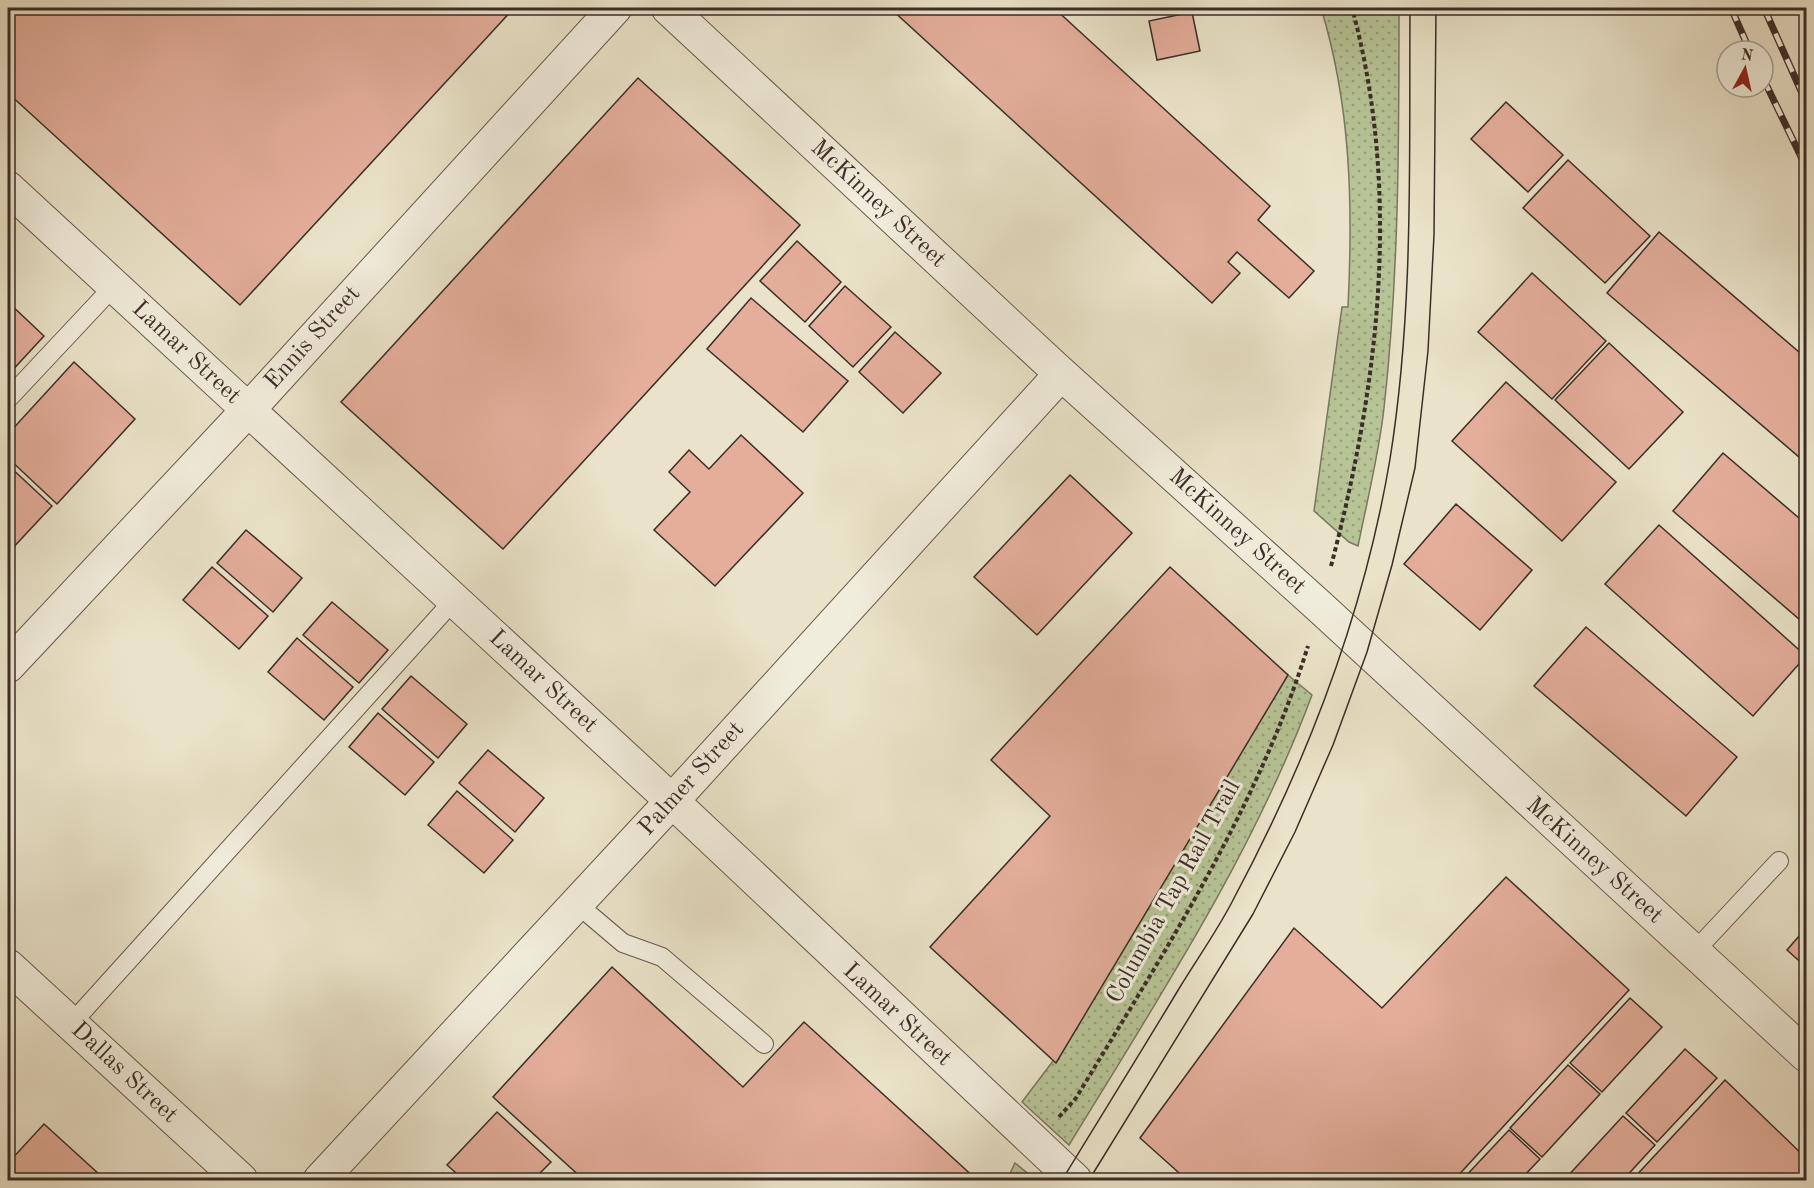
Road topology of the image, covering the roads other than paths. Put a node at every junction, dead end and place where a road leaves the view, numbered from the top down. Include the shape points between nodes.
1 (615, 8) edge
2 (668, 8) edge
3 (8, 188) edge
4 (114, 286) junction
5 (1061, 374) junction
6 (8, 399) edge
7 (248, 410) junction
8 (454, 600) junction
9 (8, 666) edge
10 (672, 801) junction
11 (1779, 861) dead end
12 (577, 903) junction
13 (1694, 952) junction
14 (8, 966) edge
15 (70, 1024) junction
16 (764, 1044) dead end
17 (1806, 1054) edge
18 (241, 1180) edge
19 (320, 1180) edge
20 (1075, 1180) edge

1 - 7 street, Ennis Street
2 - 5 street, McKinney Street
3 - 4 street, Lamar Street
4 - 6 lane
4 - 7 street, Lamar Street
5 - 10 street, Palmer Street
5 - 13 street, McKinney Street
7 - 8 street, Lamar Street
7 - 9 street, Ennis Street
8 - 10 street, Lamar Street
8 - 15 lane
10 - 12 street, Palmer Street
10 - 20 street, Lamar Street
11 - 13 lane
12 - 16 lane via 623,943 662,957
12 - 19 street, Palmer Street
13 - 17 street, McKinney Street
14 - 15 street, Dallas Street
15 - 18 street, Dallas Street

